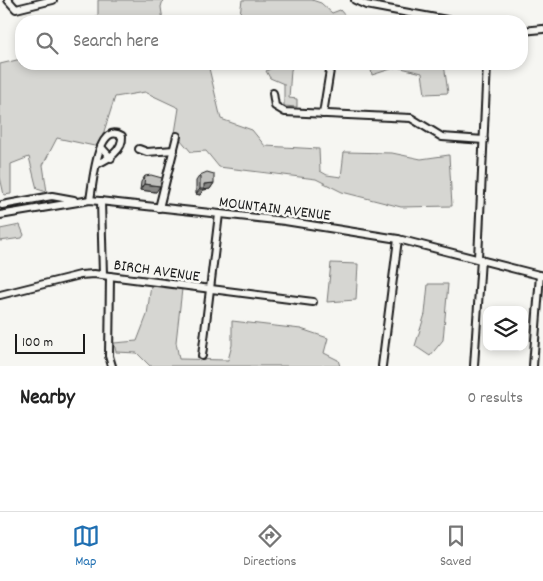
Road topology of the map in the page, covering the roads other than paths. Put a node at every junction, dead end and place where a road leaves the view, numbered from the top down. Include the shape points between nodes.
1 (8, 0) edge
2 (53, 0) edge
3 (355, 0) edge
4 (420, 15) edge
5 (543, 29) edge
6 (528, 30) edge
7 (330, 70) edge
8 (488, 70) edge
9 (273, 93) dead end
10 (323, 114) junction
11 (177, 136) dead end
12 (484, 140) junction
13 (101, 147) junction
14 (139, 149) dead end
15 (174, 150) junction
16 (111, 158) junction
17 (97, 164) junction
18 (90, 200) junction
19 (78, 201) junction
20 (102, 201) junction
21 (2, 205) dead end
22 (159, 208) junction
23 (219, 214) junction
24 (0, 215) edge
25 (398, 239) junction
26 (479, 258) junction
27 (106, 275) junction
28 (542, 276) edge
29 (209, 290) junction
30 (0, 294) edge
31 (313, 302) dead end
32 (202, 356) dead end
33 (112, 366) edge
34 (382, 366) edge
35 (474, 366) edge
36 (533, 366) edge

1 - 2 street via 16,9
3 - 4 street
5 - 6 street
7 - 10 street
8 - 12 street
9 - 10 street via 274,104 282,111
10 - 12 street via 411,118 442,137
11 - 15 street
12 - 26 street
13 - 16 street
13 - 16 street via 109,133 116,132 122,136 123,141
13 - 17 street
14 - 15 street via 147,152
15 - 22 street
16 - 17 street
17 - 18 street
18 - 19 street, MOUNTAIN AVENUE
18 - 20 street, MOUNTAIN AVENUE
19 - 21 street via 52,196
19 - 24 street, MOUNTAIN AVENUE
20 - 22 street, MOUNTAIN AVENUE
20 - 27 street
22 - 23 street, MOUNTAIN AVENUE
23 - 25 street, MOUNTAIN AVENUE
23 - 29 street
25 - 26 street, MOUNTAIN AVENUE
25 - 34 street
26 - 28 street, MOUNTAIN AVENUE
26 - 35 street
27 - 29 street, BIRCH AVENUE
27 - 30 street, BIRCH AVENUE via 80,275
27 - 33 street
28 - 36 street
29 - 31 street, BIRCH AVENUE
29 - 32 street

